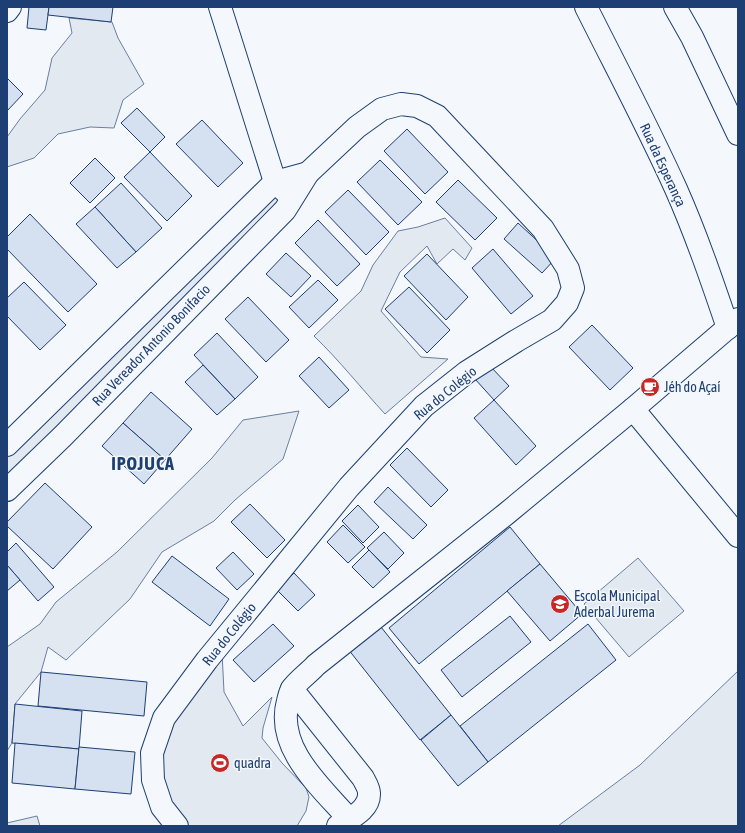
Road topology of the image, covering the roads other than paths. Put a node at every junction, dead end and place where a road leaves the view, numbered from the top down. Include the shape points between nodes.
1 (10, 7) edge
2 (220, 7) edge
3 (586, 7) edge
4 (675, 7) edge
5 (7, 11) edge
6 (738, 134) edge
7 (308, 173) junction
8 (275, 182) junction
9 (293, 198) junction
10 (733, 324) edge
11 (633, 409) junction
12 (7, 446) edge
13 (7, 490) edge
14 (738, 536) edge
15 (292, 689) junction
16 (344, 822) edge
17 (177, 826) edge

1 - 5 street
2 - 8 street
3 - 10 street, Rua da Esperança via 676,189
4 - 6 street
7 - 8 street, Rua do Colégio
7 - 9 street, Rua do Colégio
7 - 17 street, Rua do Colégio via 357,127 382,109 401,104 417,106 437,116 543,230 568,268 573,288 567,303 552,320 467,372 424,406 349,487 212,654 164,718 152,753 153,780 162,807
8 - 9 street
8 - 12 street, Rua Vereador Antonio Bonifacio
9 - 13 street, Rua Vereador Antonio Bonifacio via 285,210
10 - 11 street
11 - 14 street
11 - 15 street via 316,666
15 - 16 street via 286,711 288,736 298,757
15 - 16 street via 363,778 370,791 368,803

